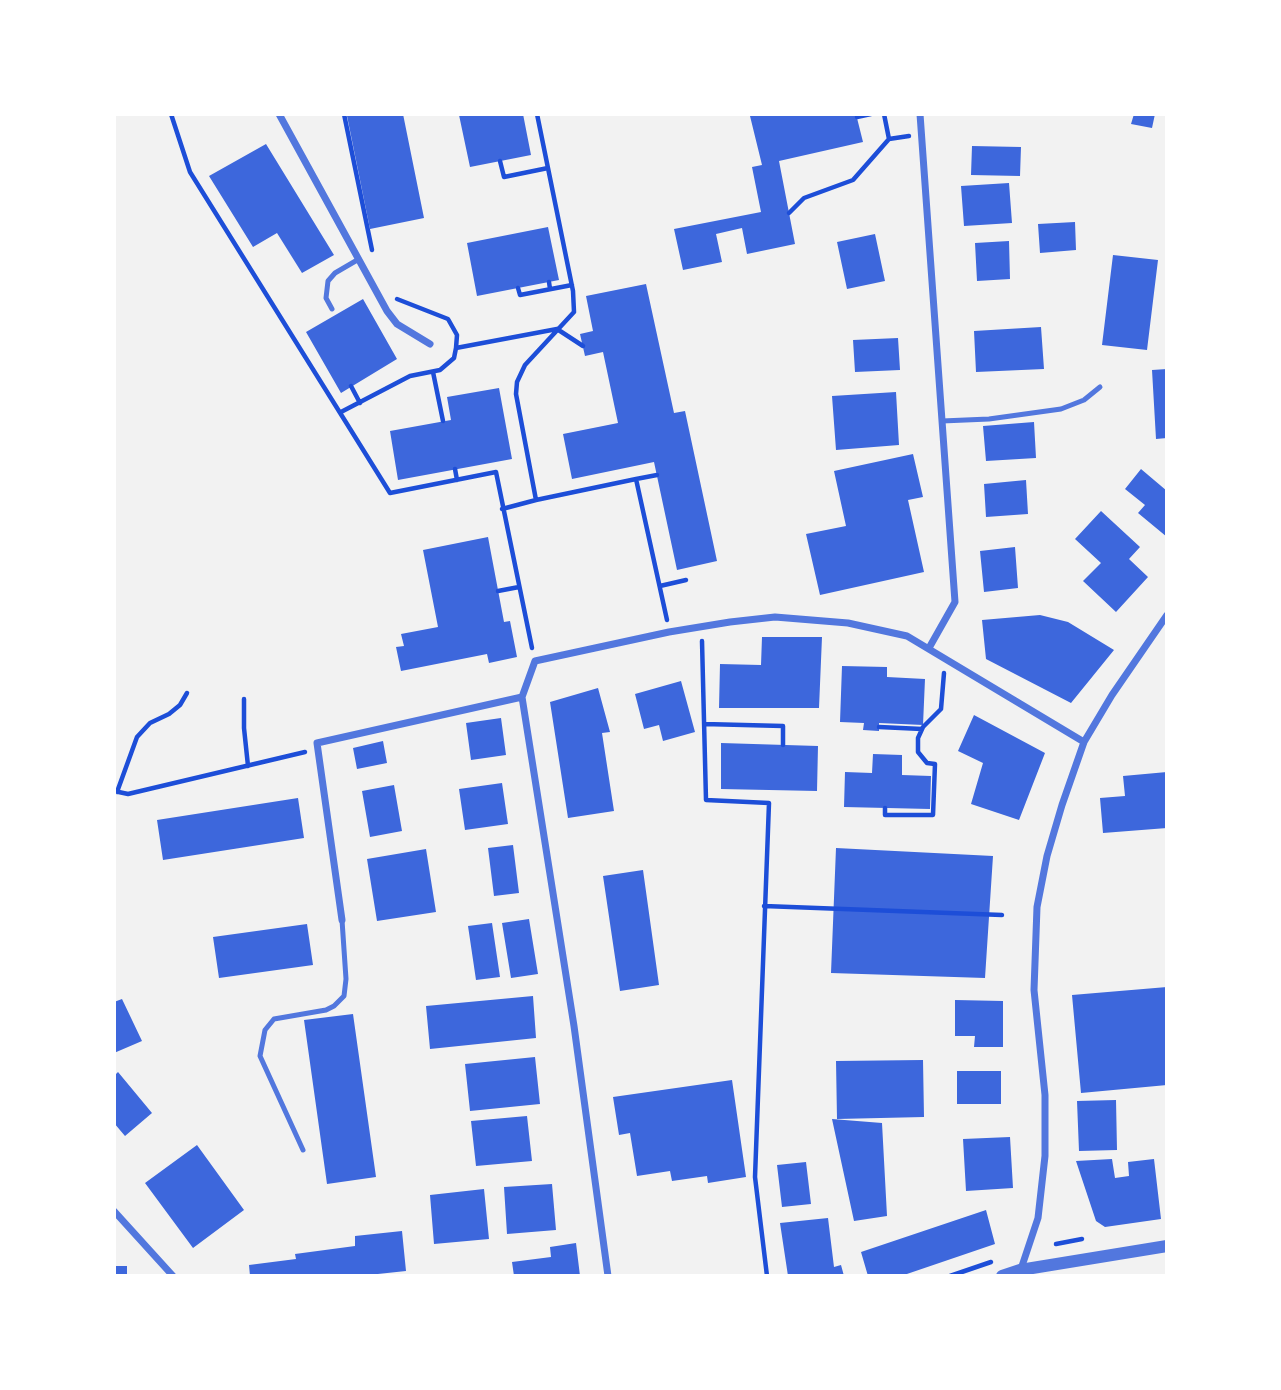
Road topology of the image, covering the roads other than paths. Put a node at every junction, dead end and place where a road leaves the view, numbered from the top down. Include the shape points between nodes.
1 (279, 114) edge
2 (920, 114) edge
3 (359, 259) junction
4 (332, 309) dead end
5 (430, 344) dead end
6 (1100, 387) dead end
7 (942, 421) junction
8 (1167, 615) edge
9 (929, 648) junction
10 (522, 697) junction
11 (1084, 742) junction
12 (342, 920) joint
13 (303, 1150) dead end
14 (114, 1211) edge
15 (1167, 1247) edge
16 (1020, 1273) edge
17 (173, 1276) edge
18 (608, 1276) edge
19 (1002, 1276) edge

1 - 3 street
2 - 7 street
3 - 4 lane via 328,281 326,298
3 - 5 street via 397,324
6 - 7 lane via 1061,410
7 - 9 street via 955,602
8 - 11 street
9 - 10 street via 906,636 848,623 775,617 702,626 535,661
9 - 11 street
10 - 12 street via 317,743
10 - 18 street
11 - 16 street via 1047,856 1037,907 1034,990 1045,1095 1045,1156 1038,1218
12 - 13 lane via 344,996 326,1010 274,1019 265,1030 260,1056
14 - 17 street
15 - 16 street
16 - 19 street

